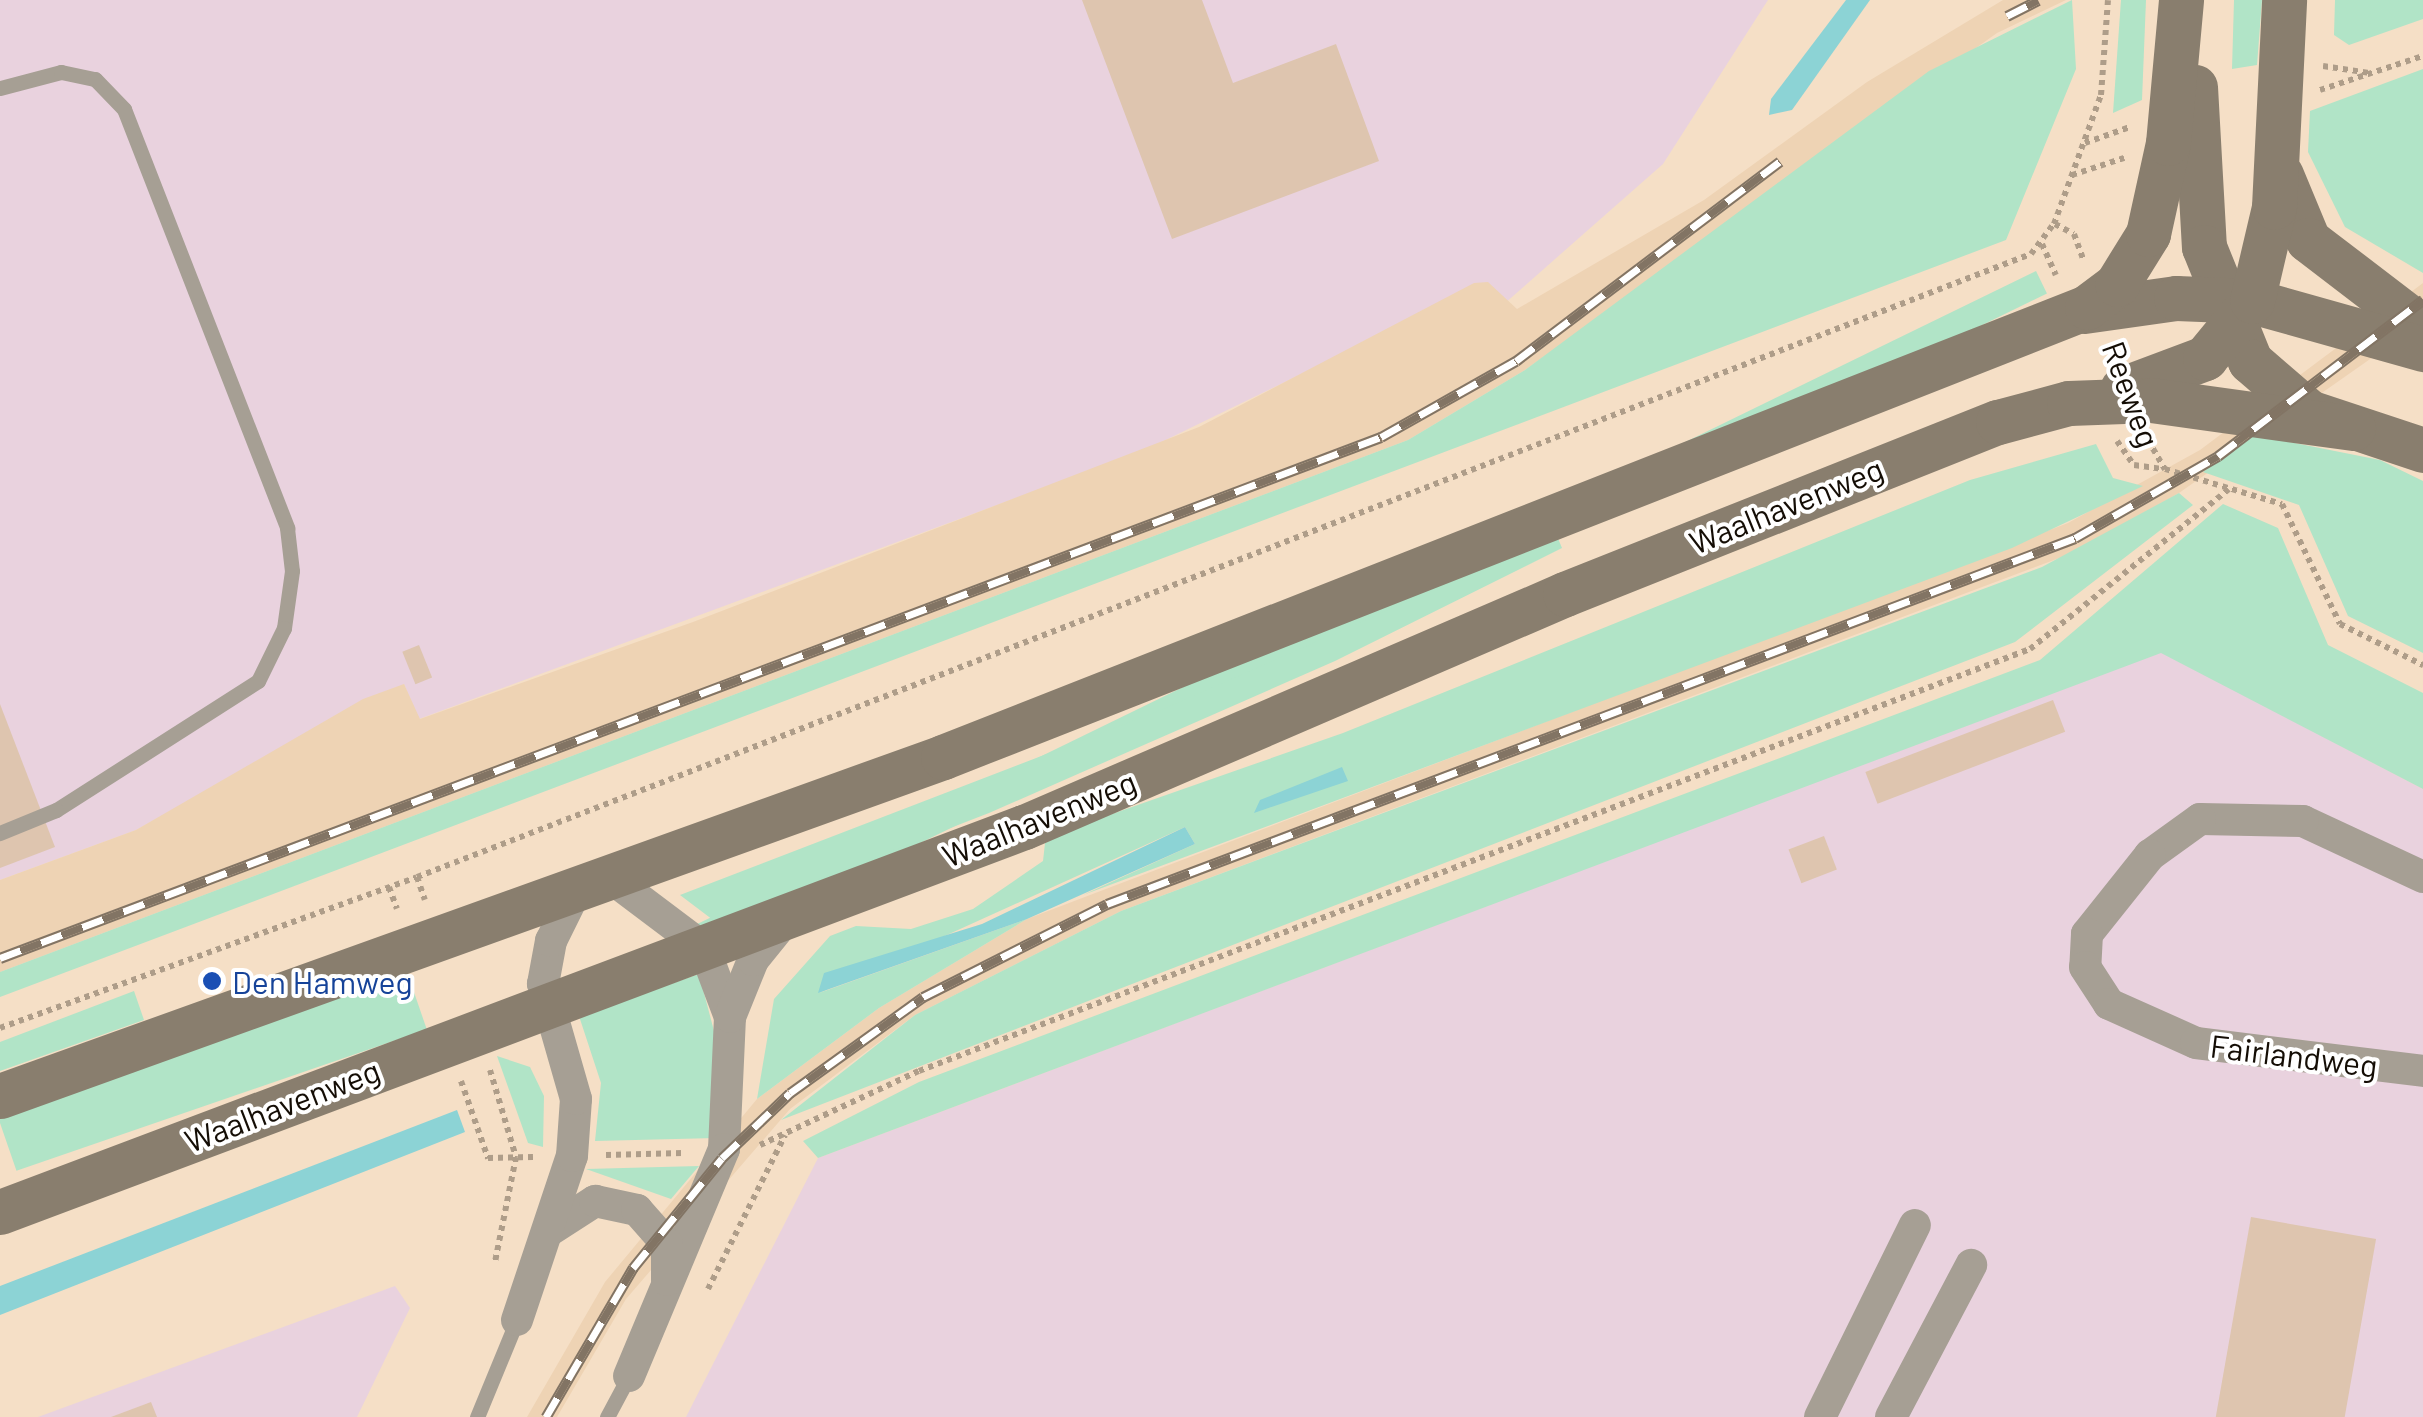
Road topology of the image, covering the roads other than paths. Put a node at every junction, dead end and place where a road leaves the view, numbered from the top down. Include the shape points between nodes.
1 (2180, 0) edge
2 (2190, 0) edge
3 (2284, 0) edge
4 (0, 88) edge
5 (2278, 144) junction
6 (2102, 300) junction
7 (2228, 302) junction
8 (2423, 328) edge
9 (2423, 349) edge
10 (2143, 394) junction
11 (2353, 428) junction
12 (2423, 450) edge
13 (0, 834) edge
14 (2423, 876) edge
15 (593, 879) junction
16 (794, 912) junction
17 (704, 948) junction
18 (547, 1006) junction
19 (730, 1017) junction
20 (2388, 1067) junction
21 (2423, 1072) edge
22 (2423, 1084) edge
23 (0, 1096) edge
24 (0, 1212) edge
25 (1915, 1225) dead end
26 (550, 1230) junction
27 (1971, 1264) dead end
28 (662, 1299) junction
29 (518, 1320) joint
30 (629, 1376) joint
31 (478, 1417) edge
32 (607, 1417) edge
33 (1820, 1417) edge
34 (1891, 1417) edge

1 - 6 street via 2154,213
2 - 7 street
3 - 5 street
4 - 13 lane via 61,72 95,79 124,109 287,528 292,571 284,628 258,681 56,810
5 - 7 street
5 - 8 street via 2295,218 2324,256
6 - 7 street, Reeweg
6 - 15 street via 942,757
7 - 9 street, Reeweg
7 - 10 street via 2205,358
7 - 11 street, Reeweg via 2286,397
10 - 11 street, Reeweg
10 - 16 street, Waalhavenweg via 2069,403 1883,466 1042,819
11 - 12 street, Reeweg
14 - 20 street, Fairlandweg via 2303,822 2200,818 2150,854 2087,934 2085,967 2109,1004 2161,1028 2196,1043
15 - 17 street
15 - 18 street via 551,941
15 - 23 street
16 - 17 street, Waalhavenweg
16 - 19 street via 753,960
17 - 18 street, Waalhavenweg
17 - 19 street
18 - 24 street, Waalhavenweg
18 - 26 street via 576,1099 572,1156
19 - 28 street via 724,1150
20 - 21 street, Fairlandweg
20 - 22 lane
25 - 33 street
26 - 28 street via 596,1201 648,1216 669,1256
26 - 29 street
27 - 34 street
28 - 30 street
29 - 31 lane
30 - 32 lane

